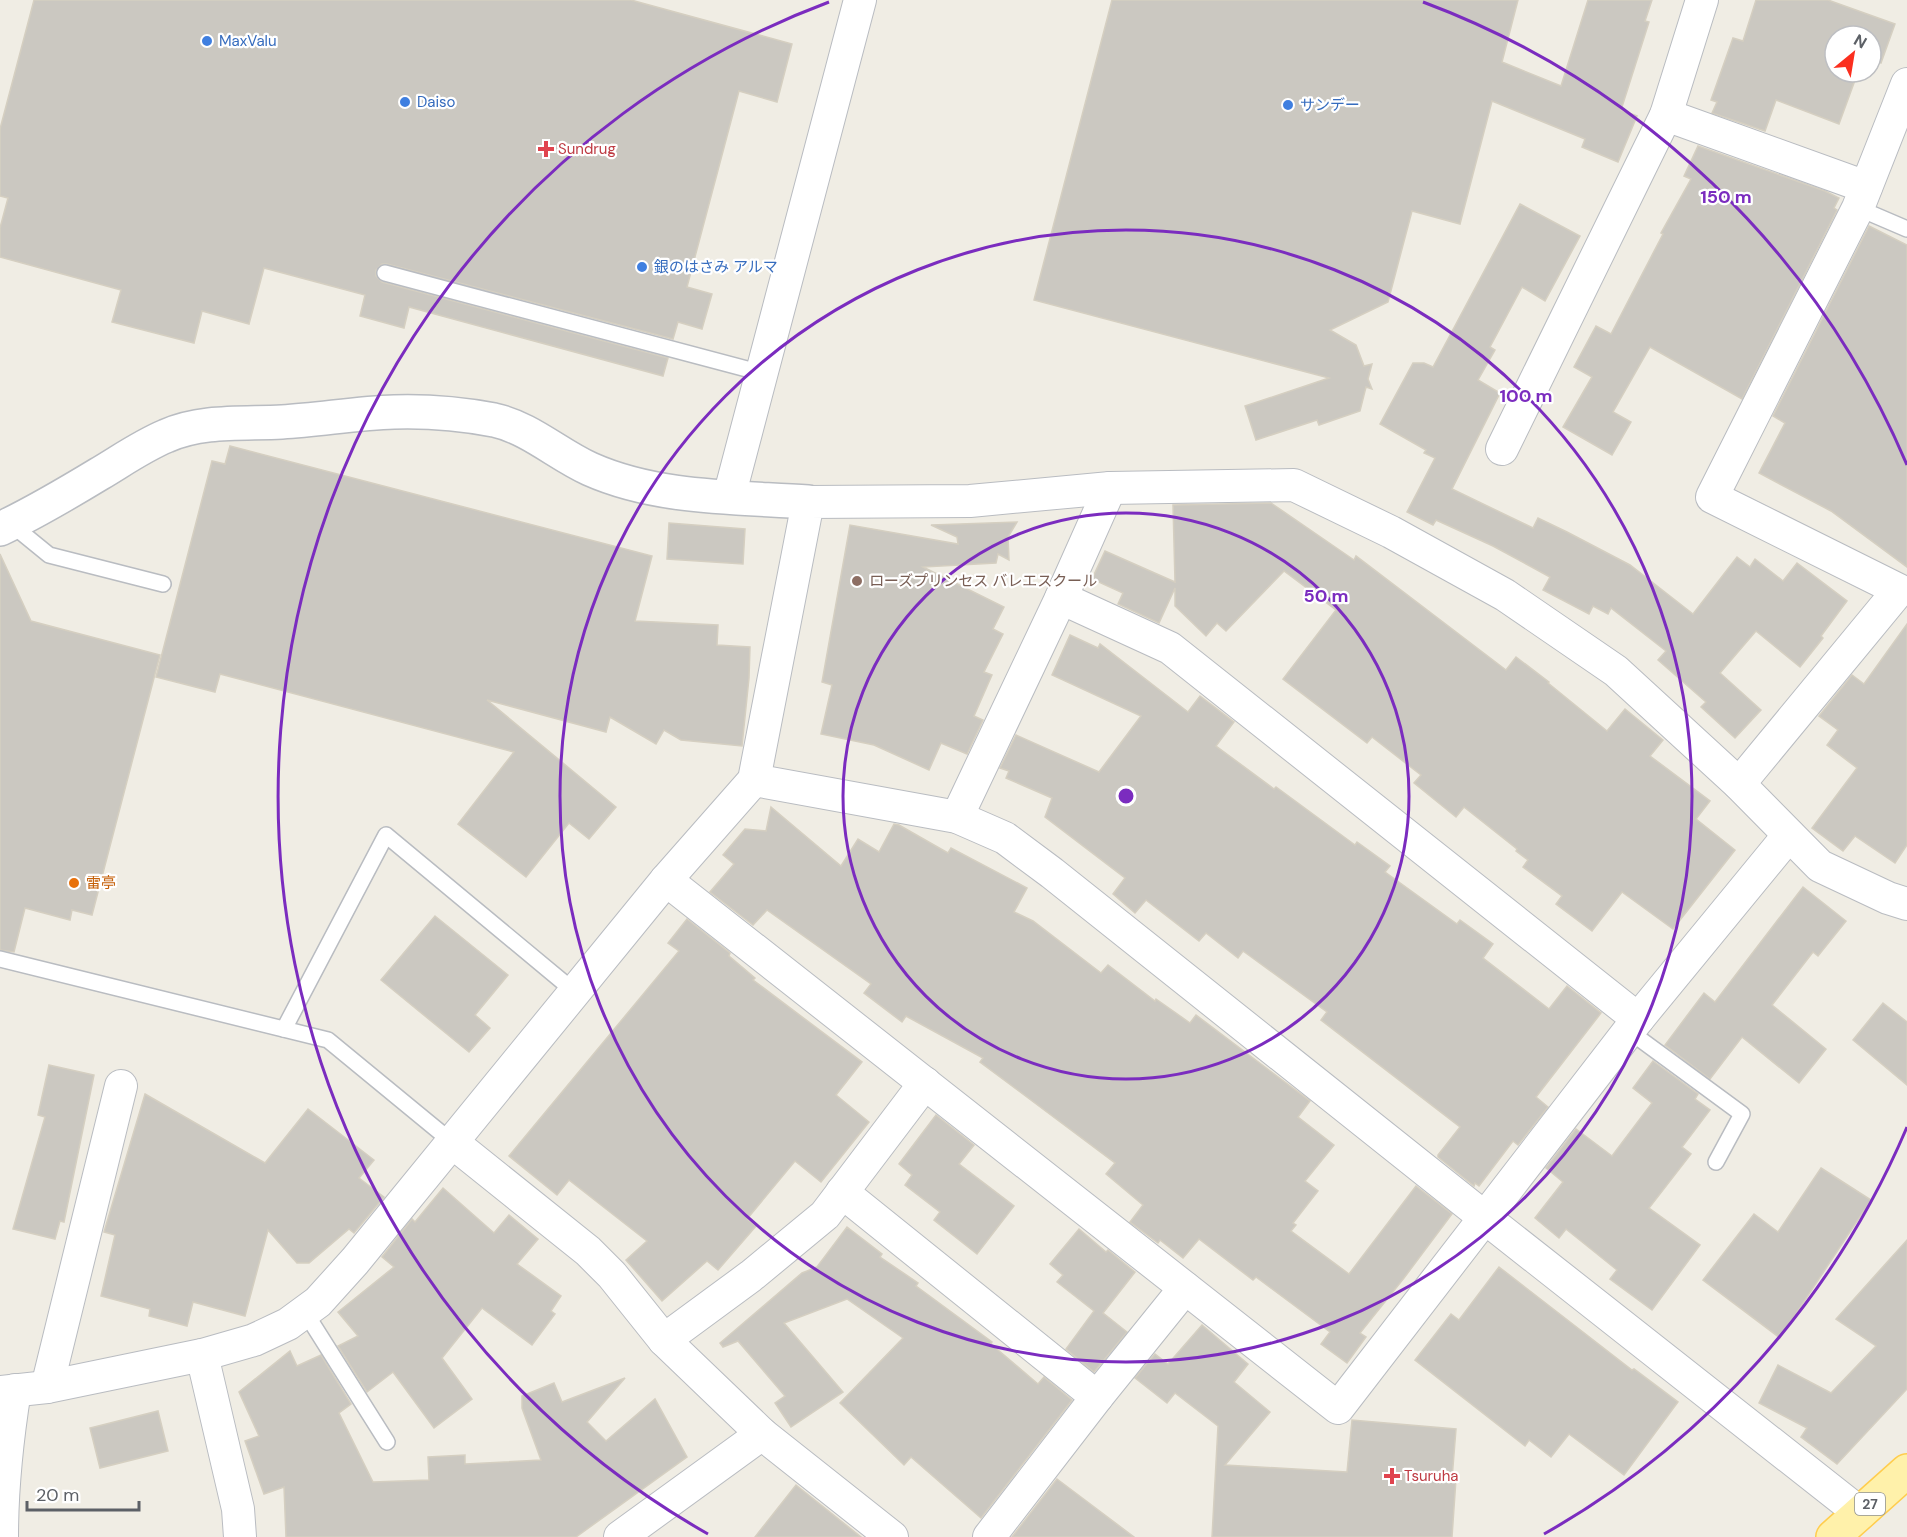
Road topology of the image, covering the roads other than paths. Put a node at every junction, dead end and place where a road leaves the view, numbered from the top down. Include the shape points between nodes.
1 (860, 0) edge
2 (1702, 0) edge
3 (1907, 84) edge
4 (1666, 115) junction
5 (1862, 198) junction
6 (1907, 229) edge
7 (385, 273) dead end
8 (762, 373) junction
9 (1502, 449) dead end
10 (1110, 488) junction
11 (729, 497) junction
12 (808, 502) junction
13 (5, 526) edge
14 (163, 584) dead end
15 (1903, 585) edge
16 (1061, 598) junction
17 (754, 780) junction
18 (1738, 784) junction
19 (957, 817) junction
20 (1789, 835) junction
21 (666, 879) junction
22 (1907, 904) edge
23 (0, 959) edge
24 (575, 992) junction
25 (1634, 1025) junction
26 (284, 1029) junction
27 (925, 1083) junction
28 (121, 1086) dead end
29 (452, 1142) junction
30 (1716, 1162) dead end
31 (842, 1192) junction
32 (1484, 1218) junction
33 (1185, 1288) junction
34 (305, 1312) junction
35 (664, 1340) junction
36 (202, 1355) junction
37 (47, 1387) junction
38 (7, 1391) edge
39 (1096, 1397) junction
40 (762, 1434) junction
41 (387, 1442) dead end
42 (1907, 1471) edge
43 (1860, 1514) junction
44 (2, 1537) edge
45 (240, 1537) edge
46 (621, 1537) edge
47 (892, 1537) edge
48 (989, 1537) edge
49 (1833, 1537) edge

1 - 8 street
2 - 4 street
3 - 5 street
4 - 5 street
4 - 9 street
5 - 6 lane
5 - 15 street via 1712,497
7 - 8 lane
8 - 11 street
10 - 12 street via 970,501
10 - 16 street
10 - 18 street via 1294,485 1391,532 1505,595 1616,671
11 - 12 street
11 - 13 street via 661,490 622,481 589,469 528,433 495,420 395,412 221,424 167,435
12 - 17 street
13 - 14 lane via 49,555
15 - 18 street
16 - 19 street
16 - 25 street via 1170,648
17 - 19 street
17 - 21 street
18 - 20 street
19 - 32 street via 1005,838 1052,873
20 - 22 street via 1820,866
20 - 25 street
21 - 24 street
21 - 27 street
23 - 26 lane
24 - 26 lane via 386,835
24 - 29 street
25 - 30 lane via 1742,1114
25 - 32 street
26 - 29 lane via 328,1040
27 - 31 street
27 - 33 street
28 - 37 street
29 - 34 street via 355,1261
29 - 35 street via 588,1251
31 - 35 street via 806,1232
31 - 39 street
32 - 33 street via 1338,1408
32 - 43 street
33 - 39 street
34 - 36 street via 254,1340
34 - 41 lane
35 - 40 street
36 - 37 street
36 - 45 street via 238,1509
37 - 38 street
38 - 44 street
39 - 48 street
40 - 46 street
40 - 47 street
42 - 43 main road, 27
43 - 49 main road, 27

